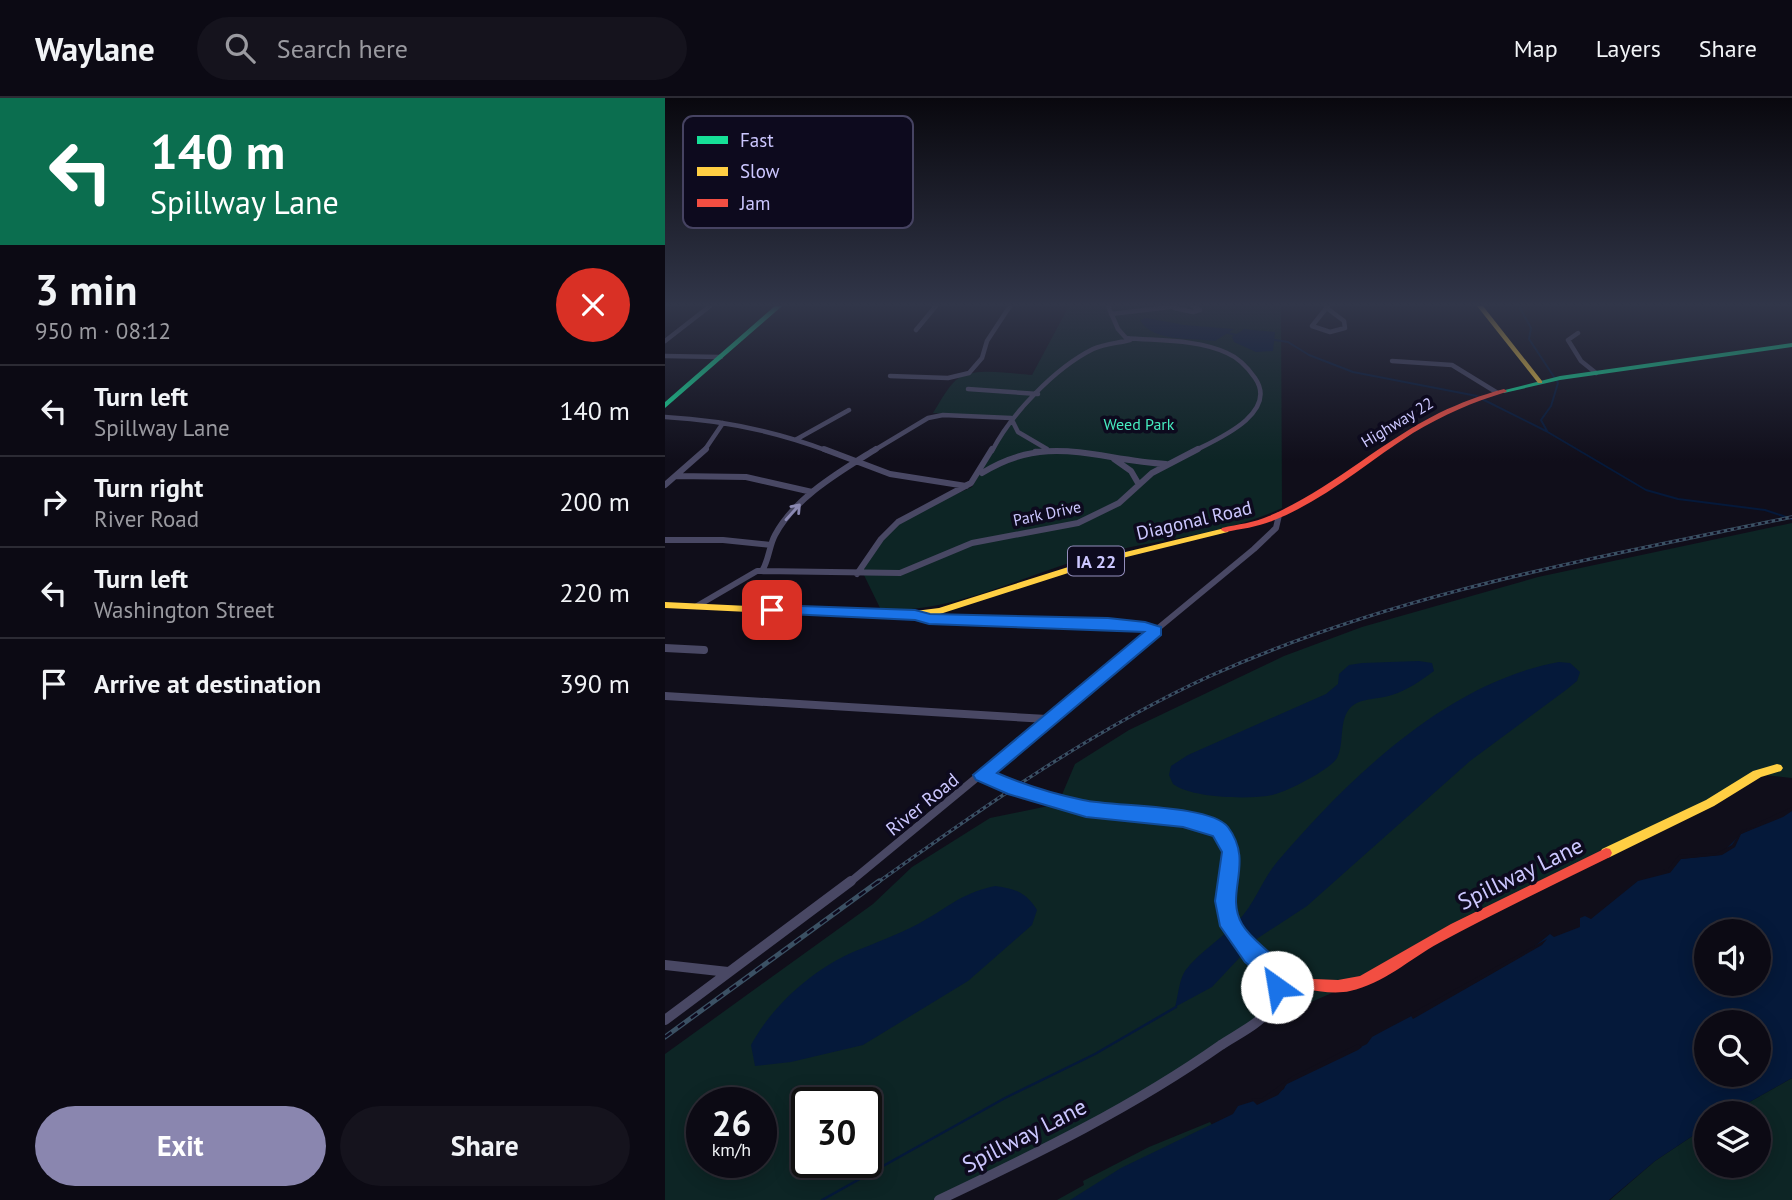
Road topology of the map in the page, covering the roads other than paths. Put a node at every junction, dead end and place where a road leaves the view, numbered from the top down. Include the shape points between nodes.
1 (721, 357) edge
2 (982, 357) edge
3 (1079, 357) edge
4 (1232, 357) edge
5 (1521, 357) edge
6 (1579, 357) edge
7 (1705, 357) edge
8 (1392, 361) dead end
9 (1596, 373) junction
10 (890, 376) dead end
11 (1540, 382) junction
12 (968, 389) dead end
13 (1496, 393) junction
14 (1038, 394) junction
15 (665, 406) edge
16 (849, 410) dead end
17 (665, 417) edge
18 (1011, 418) junction
19 (723, 423) junction
20 (1015, 429) junction
21 (1002, 430) junction
22 (797, 439) junction
23 (1047, 449) junction
24 (1109, 457) junction
25 (858, 463) junction
26 (1170, 463) junction
27 (978, 475) junction
28 (676, 476) junction
29 (1138, 482) junction
30 (665, 485) edge
31 (967, 486) junction
32 (812, 492) junction
33 (1279, 515) junction
34 (665, 540) edge
35 (771, 545) junction
36 (762, 570) junction
37 (857, 574) junction
38 (665, 605) edge
39 (697, 606) junction
40 (915, 615) junction
41 (1156, 631) junction
42 (665, 648) edge
43 (704, 650) dead end
44 (665, 696) edge
45 (1047, 719) junction
46 (1777, 768) dead end
47 (982, 775) junction
48 (665, 965) edge
49 (728, 972) junction
50 (1277, 974) junction
51 (665, 1020) edge
52 (939, 1200) edge

1 - 15 main road
2 - 10 street via 969,373 948,378
3 - 14 street
4 - 26 street, Park Drive via 1247,367 1261,390 1257,407 1243,424
5 - 11 main road
6 - 9 street
7 - 9 main road, Highway 22 / IA 22
8 - 13 street via 1454,365
9 - 11 main road, Highway 22 / IA 22
11 - 13 main road, Highway 22 / IA 22
12 - 14 street
13 - 33 main road, Highway 22 / IA 22 via 1422,422
14 - 18 street
16 - 22 street
17 - 19 street
18 - 20 street
18 - 21 street
18 - 25 street via 928,418
19 - 22 street
19 - 28 street via 711,445
20 - 21 street
20 - 23 street
21 - 27 street
22 - 25 street
23 - 24 street
23 - 27 street via 1007,456
24 - 26 street
24 - 29 street via 1131,471
25 - 31 street via 911,480
25 - 32 street
26 - 29 street, Park Drive
27 - 31 street
28 - 30 street
28 - 32 street via 746,477
29 - 37 street, Park Drive via 1119,503 1078,523 972,543 908,572
31 - 37 street via 898,522
35 -> 32 street via 777,530
33 - 40 main road, Diagonal Road / IA 22 via 1246,527 1098,561
33 - 41 street, River Road via 1279,523 1269,535
34 - 35 street
35 - 36 street
36 - 37 street, Park Drive
36 - 39 street
38 - 39 main road, IA 22
39 - 40 main road, IA 22
40 - 41 street via 1108,624
41 - 45 street, River Road
42 - 43 street
44 - 45 street
45 - 47 street, River Road
46 - 50 main road, Spillway Lane via 1757,774 1710,803 1408,951 1354,984 1312,985
47 - 49 street, River Road via 833,896
47 - 50 main road, Spillway Lane via 1086,809 1183,819 1220,830 1232,852 1226,901 1231,926 1253,955
48 - 49 street
49 - 51 street, River Road
50 - 52 street, Spillway Lane via 1274,1005 1269,1011 1193,1064 1044,1150

